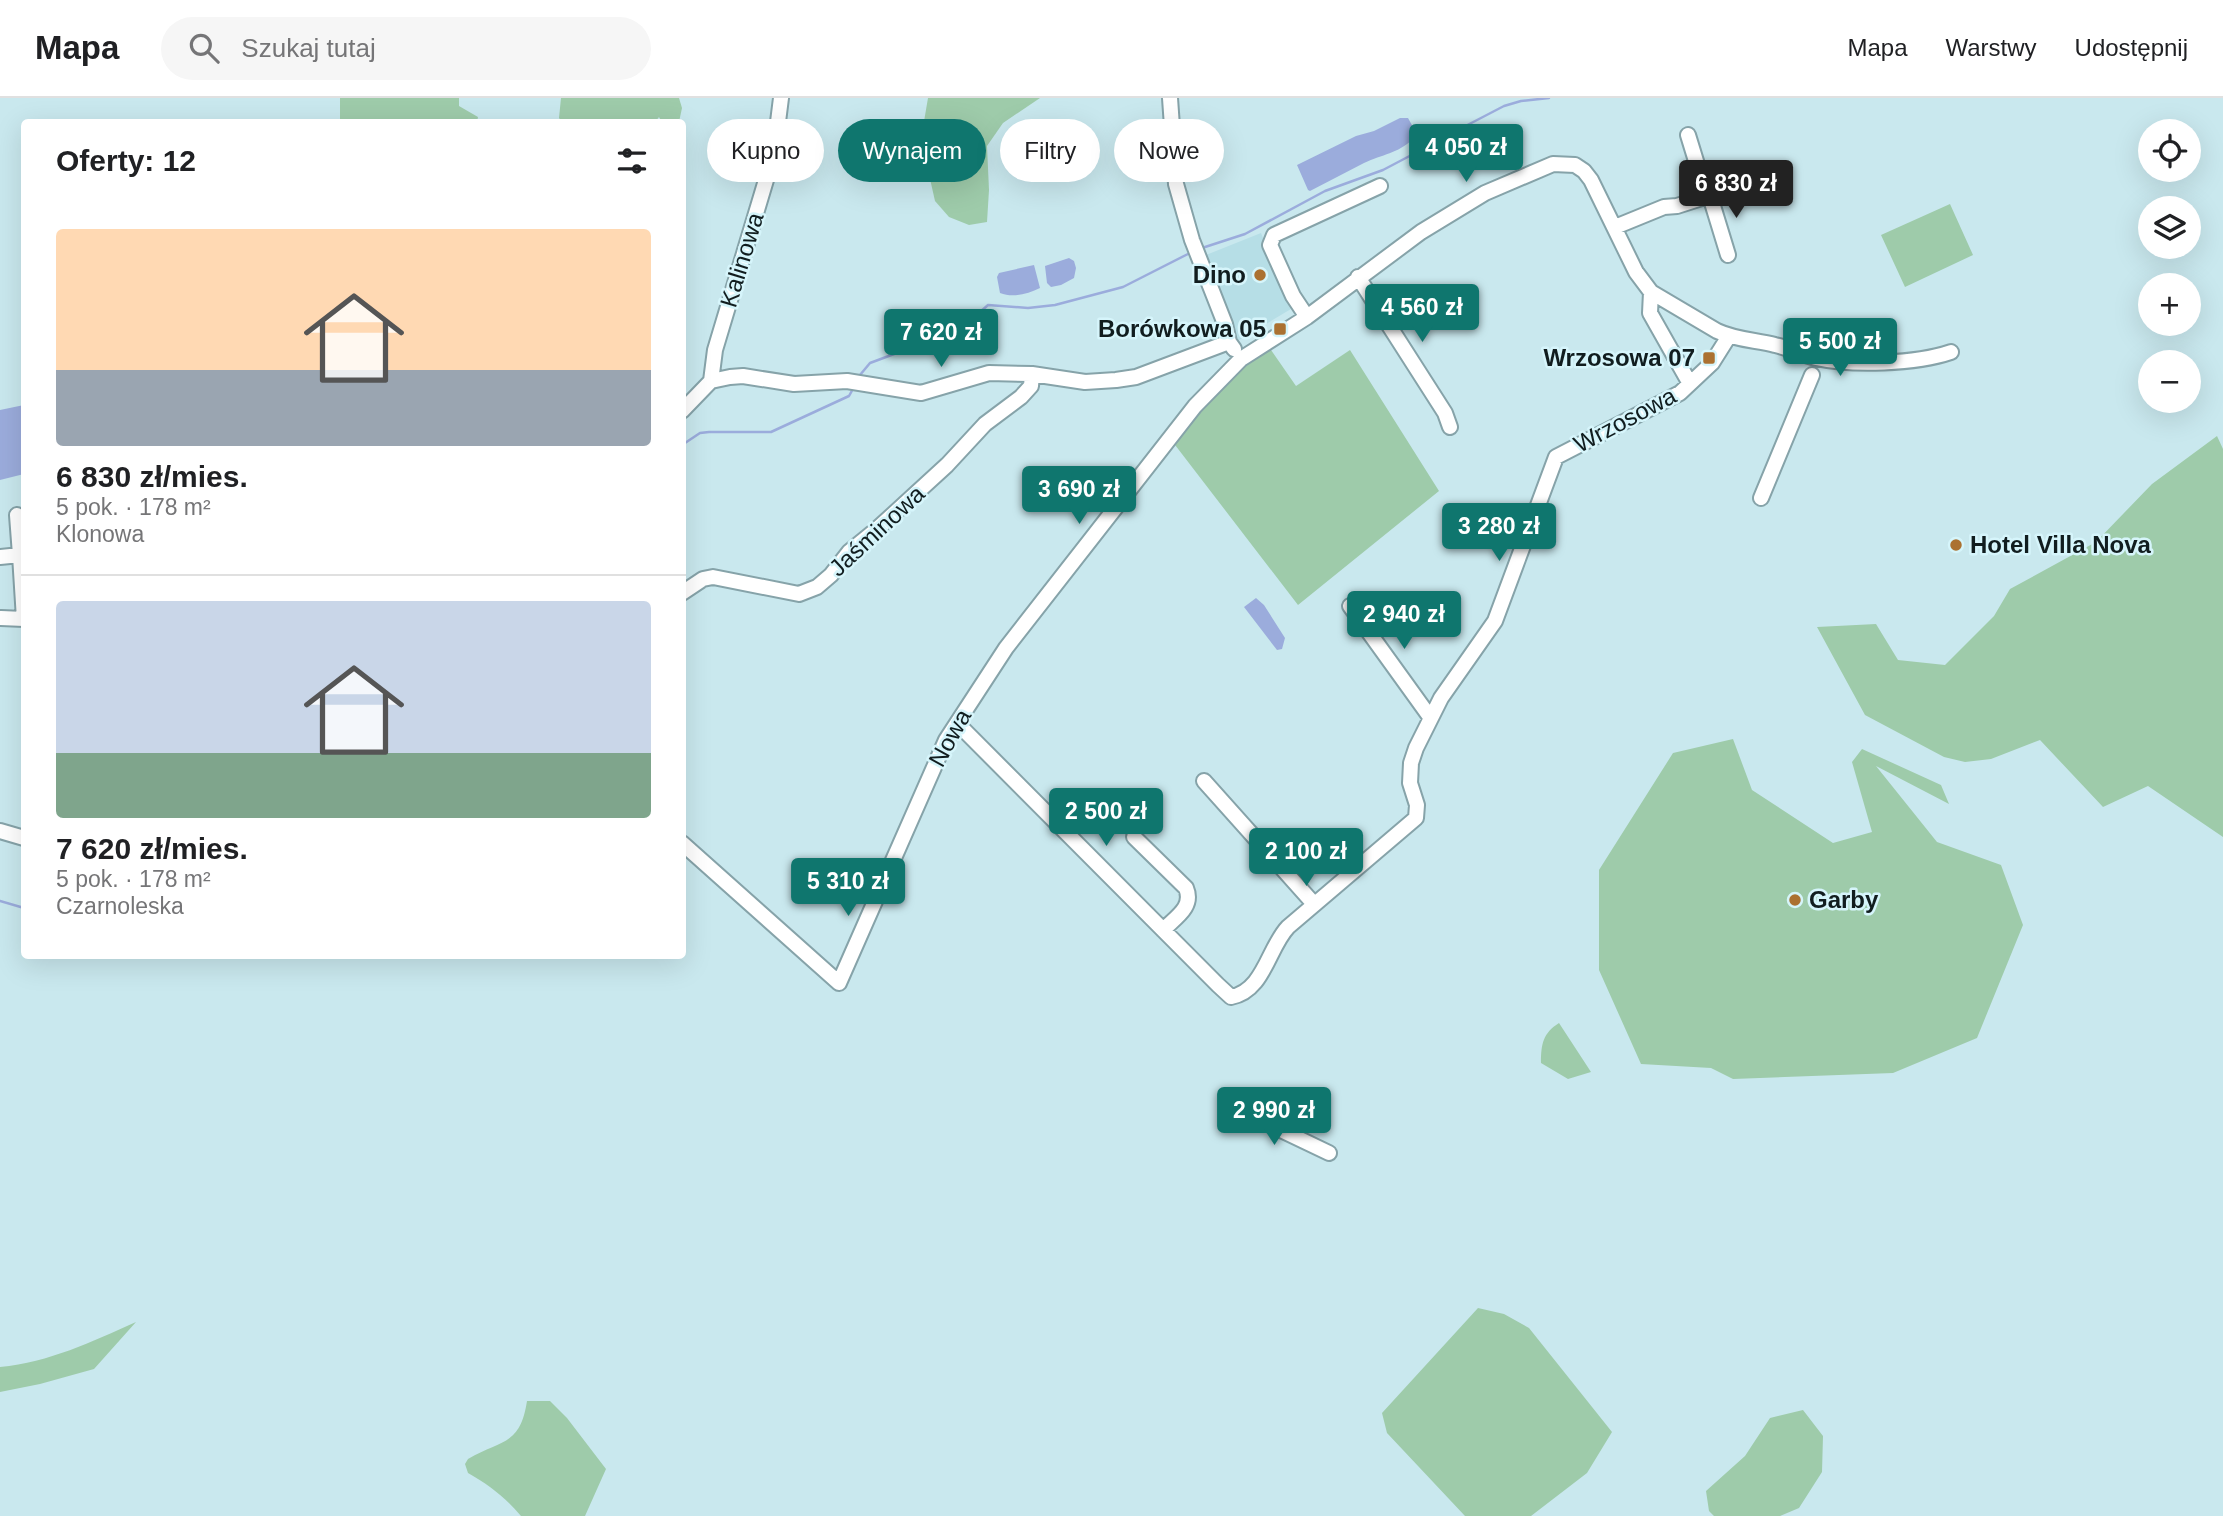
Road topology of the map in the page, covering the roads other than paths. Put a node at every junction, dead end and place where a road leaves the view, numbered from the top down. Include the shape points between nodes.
1 (781, 98) edge
2 (1170, 98) edge
3 (1688, 135) dead end
4 (1770, 176) dead end
5 (1380, 186) dead end
6 (1708, 196) junction
7 (1615, 227) junction
8 (1728, 255) dead end
9 (1358, 277) junction
10 (1651, 292) junction
11 (1307, 317) junction
12 (1729, 336) junction
13 (1229, 342) junction
14 (1951, 352) dead end
15 (1241, 359) junction
16 (1032, 374) junction
17 (1812, 375) dead end
18 (711, 381) junction
19 (1689, 382) junction
20 (686, 407) edge
21 (1450, 427) dead end
22 (1761, 498) dead end
23 (17, 515) dead end
24 (20, 555) junction
25 (0, 557) edge
26 (21, 571) edge
27 (686, 590) edge
28 (1350, 606) dead end
29 (1, 618) edge
30 (21, 619) edge
31 (1430, 717) junction
32 (958, 724) junction
33 (1204, 781) dead end
34 (0, 831) edge
35 (21, 837) edge
36 (1133, 838) dead end
37 (686, 847) edge
38 (1314, 904) junction
39 (1163, 930) junction
40 (1237, 1109) dead end
41 (1329, 1153) dead end

1 - 18 street, Kalinowa via 775,146 715,349
2 - 13 street via 1176,184
3 - 6 street
4 - 6 street
5 - 11 street via 1274,235 1270,245
6 - 7 street
6 - 8 street
7 - 9 street, Nowa via 1584,171 1575,165 1553,164 1485,193
7 - 10 street, Nowa
9 - 11 street, Nowa
9 - 21 street via 1445,412
10 - 12 street
10 - 19 street, Wrzosowa via 1650,313
11 - 15 street, Nowa
12 - 14 street via 1839,361 1895,362
12 - 19 street, Wrzosowa via 1712,363
13 - 15 street
13 - 16 street via 1136,377 1086,382
15 - 32 street, Nowa via 1176,428 1006,648
16 - 18 street via 989,373 921,393 847,381 794,384 743,376
16 - 27 street, Jaśminowa via 1031,386 1021,397 985,424 817,587 799,594 713,577
17 - 22 street
18 - 20 street
19 - 31 street, Wrzosowa via 1679,393 1556,457 1496,621
23 - 24 street
24 - 25 street
24 - 26 street
28 - 31 street
29 - 30 street
31 - 38 street, Wrzosowa via 1411,763 1409,783 1417,805 1416,818
32 - 37 street, Nowa via 936,761 839,983
32 - 39 street, Wrzosowa
33 - 38 street
34 - 35 street
36 - 39 street via 1190,897
38 - 39 street, Wrzosowa via 1280,935 1260,975 1231,997
40 - 41 street

